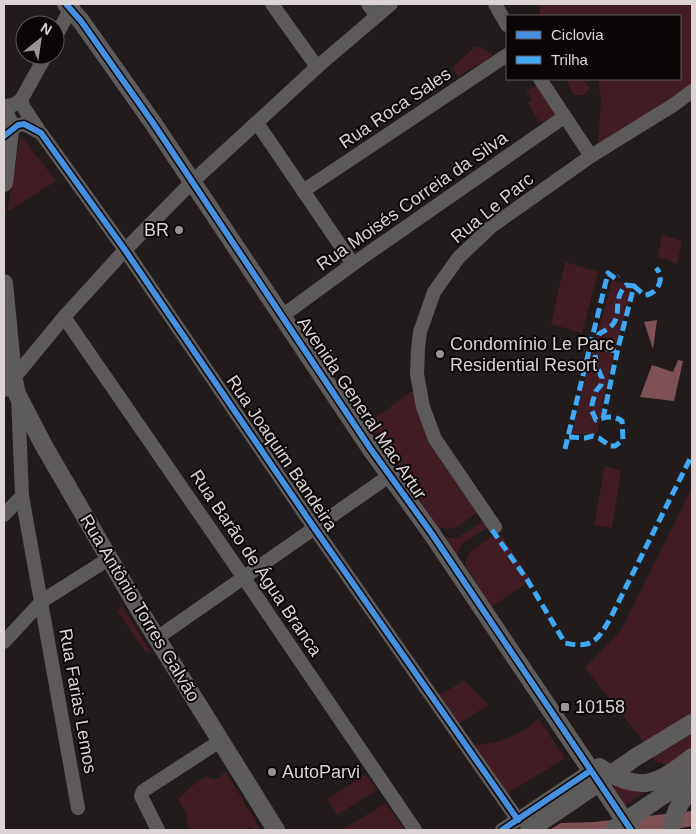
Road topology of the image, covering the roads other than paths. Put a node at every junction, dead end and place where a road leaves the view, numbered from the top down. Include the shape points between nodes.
1 (272, 4) edge
2 (368, 4) edge
3 (390, 4) edge
4 (495, 4) edge
5 (70, 5) edge
6 (377, 16) junction
7 (506, 22) edge
8 (506, 56) edge
9 (40, 65) edge
10 (318, 67) junction
11 (541, 80) edge
12 (692, 91) edge
13 (21, 100) junction
14 (675, 104) junction
15 (4, 106) edge
16 (692, 106) edge
17 (4, 111) edge
18 (564, 117) junction
19 (257, 123) junction
20 (7, 133) edge
21 (41, 133) junction
22 (591, 156) junction
23 (192, 182) junction
24 (4, 183) edge
25 (303, 191) junction
26 (125, 250) junction
27 (353, 264) junction
28 (4, 283) edge
29 (282, 316) junction
30 (64, 317) junction
31 (12, 388) edge
32 (389, 476) junction
33 (22, 496) junction
34 (4, 515) edge
35 (495, 527) dead end
36 (315, 529) junction
37 (110, 558) junction
38 (244, 578) junction
39 (42, 601) junction
40 (157, 638) junction
41 (4, 642) edge
42 (692, 723) edge
43 (220, 741) junction
44 (578, 752) junction
45 (692, 757) edge
46 (590, 771) junction
47 (692, 776) edge
48 (692, 790) edge
49 (78, 808) dead end
50 (524, 825) edge
51 (619, 829) edge
52 (158, 830) edge
53 (276, 830) edge
54 (415, 830) edge
55 (502, 830) edge
56 (671, 830) edge

1 - 10 street
2 - 6 street
3 - 6 street
4 - 7 street
5 - 23 main road, Avenida General Mac Artur
6 - 10 street
8 - 25 street, Rua Roca Sales
9 - 13 street
10 - 19 street
11 - 18 street
12 - 14 street, Rua Le Parc
13 - 15 street
13 - 21 street, Rua Joaquim Bandeira
14 - 16 street
14 - 22 street, Rua Le Parc
17 - 20 main road via 8,120
18 - 22 street
18 - 27 street, Rua Moisés Correia da Silva
19 - 23 street
19 - 25 street
20 - 21 street via 24,124
20 - 24 main road
21 - 26 street, Rua Joaquim Bandeira
22 - 35 street, Rua Le Parc via 492,226 459,257 434,292 420,332 417,374 426,419 435,439
23 - 26 street
23 - 29 main road, Avenida General Mac Artur
25 - 27 street
26 - 30 street
26 - 36 street, Rua Joaquim Bandeira
27 - 29 street, Rua Moisés Correia da Silva
28 - 31 main road
29 - 32 main road, Avenida General Mac Artur
30 - 31 street
30 - 38 street, Rua Barão de Água Branca
31 - 33 street, Rua Farias Lemos
31 - 37 main road, Rua Antônio Torres Galvão
32 - 36 street
32 - 44 main road, Avenida General Mac Artur via 432,534
33 - 34 street
33 - 39 street, Rua Farias Lemos
36 - 38 street
36 - 50 street, Rua Joaquim Bandeira
37 - 39 street
37 - 40 main road, Rua Antônio Torres Galvão
38 - 40 street
38 - 54 street, Rua Barão de Água Branca
39 - 41 street
39 - 49 street, Rua Farias Lemos
40 - 43 main road, Rua Antônio Torres Galvão
42 - 50 main road, bridge via 572,801
43 - 52 street via 141,792
43 - 53 main road, Rua Antônio Torres Galvão
44 - 45 main road via 617,778 645,784 670,775
44 - 46 main road, Avenida General Mac Artur
46 - 50 street
46 - 51 main road, Avenida General Mac Artur via 614,805
47 - 51 main road, bridge
48 - 56 main road via 676,810
50 - 55 street

